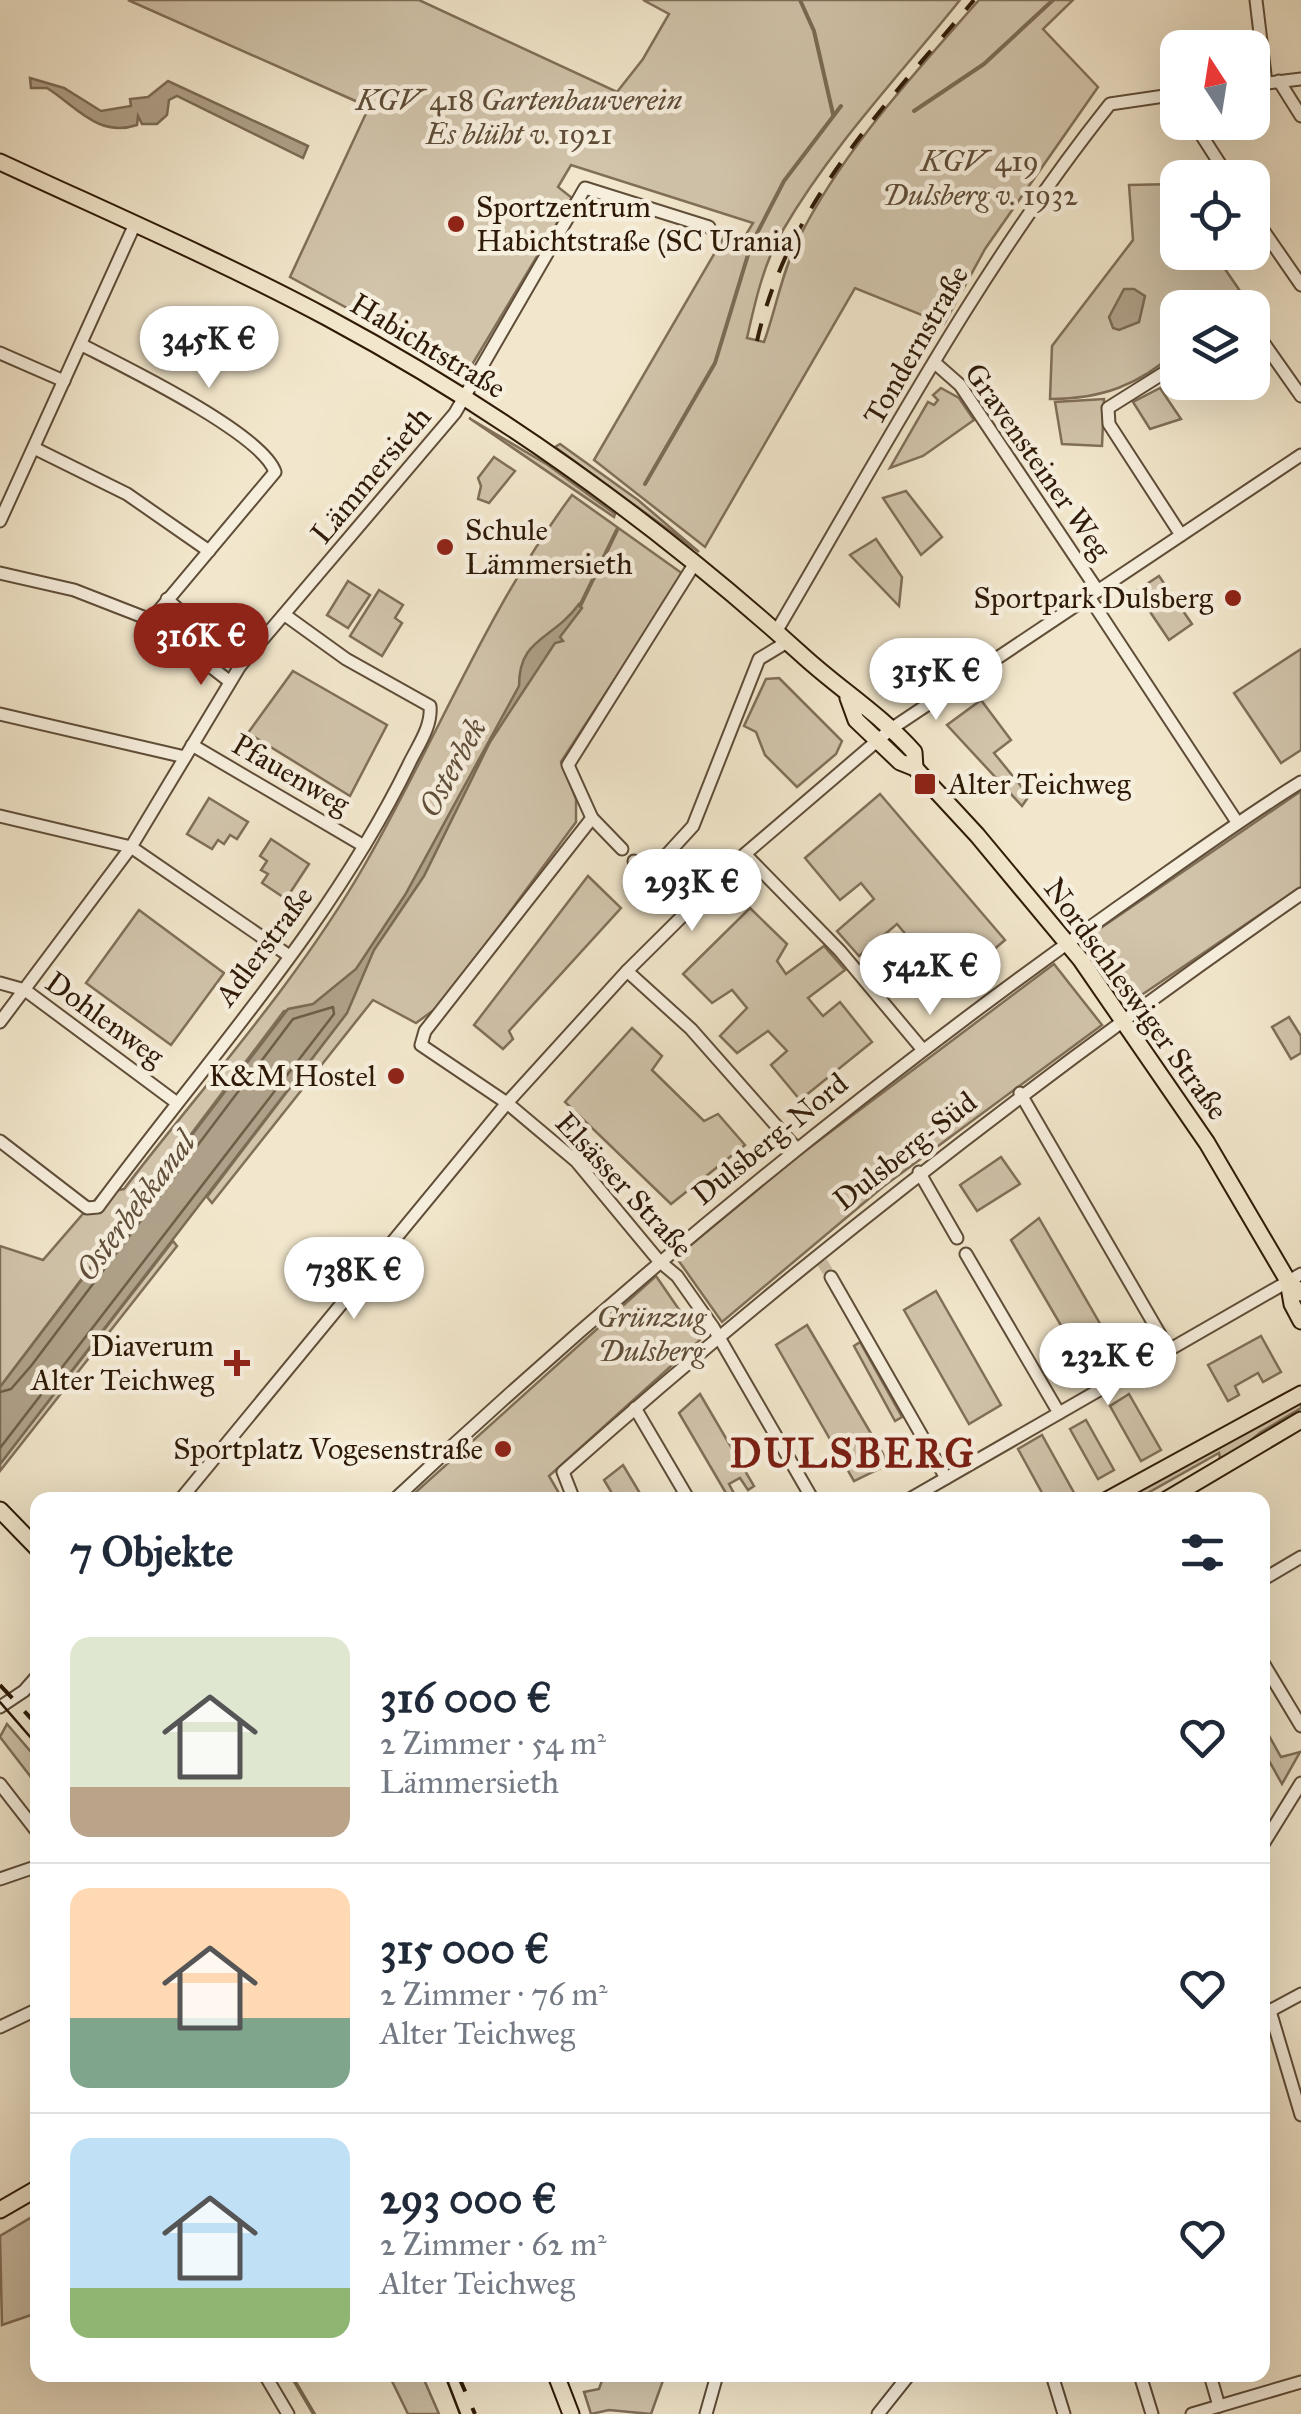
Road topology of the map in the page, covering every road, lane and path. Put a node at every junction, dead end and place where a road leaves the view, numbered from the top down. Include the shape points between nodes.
1 (1257, 0) edge
2 (1260, 30) edge
3 (1301, 79) edge
4 (1270, 83) edge
5 (1270, 87) edge
6 (1160, 97) edge
7 (1301, 116) edge
8 (0, 162) edge
9 (135, 224) junction
10 (710, 227) dead end
11 (1270, 240) edge
12 (1301, 285) edge
13 (82, 345) junction
14 (1270, 351) edge
15 (0, 353) edge
16 (936, 363) junction
17 (1160, 375) edge
18 (64, 381) junction
19 (1301, 396) edge
20 (464, 398) junction
21 (34, 448) junction
22 (1301, 455) edge
23 (602, 491) joint
24 (0, 521) edge
25 (1181, 535) junction
26 (209, 551) junction
27 (696, 564) junction
28 (0, 572) edge
29 (1093, 594) junction
30 (167, 599) junction
31 (285, 615) junction
32 (150, 620) junction
33 (782, 637) junction
34 (240, 666) junction
35 (229, 681) junction
36 (848, 698) junction
37 (0, 714) edge
38 (891, 729) junction
39 (877, 740) junction
40 (188, 751) junction
41 (914, 768) junction
42 (1301, 782) edge
43 (0, 816) edge
44 (592, 818) junction
45 (1237, 822) junction
46 (364, 846) junction
47 (131, 847) junction
48 (622, 849) dead end
49 (745, 854) junction
50 (634, 861) dead end
51 (649, 874) junction
52 (1301, 894) edge
53 (686, 910) junction
54 (1067, 942) junction
55 (288, 955) junction
56 (627, 972) junction
57 (0, 983) edge
58 (25, 990) junction
59 (1123, 1018) junction
60 (0, 1022) edge
61 (922, 1050) junction
62 (1020, 1093) junction
63 (507, 1102) junction
64 (177, 1103) junction
65 (0, 1141) edge
66 (796, 1148) junction
67 (919, 1172) junction
68 (957, 1238) dead end
69 (966, 1254) dead end
70 (659, 1262) junction
71 (831, 1277) tunnel mouth
72 (1295, 1277) edge
73 (1301, 1293) edge
74 (1301, 1321) edge
75 (715, 1338) junction
76 (1169, 1350) junction
77 (1301, 1394) edge
78 (635, 1408) junction
79 (1059, 1413) junction
80 (1301, 1420) edge
81 (946, 1478) junction
82 (187, 1492) edge
83 (403, 1492) edge
84 (570, 1492) edge
85 (684, 1492) edge
86 (808, 1492) edge
87 (922, 1492) edge
88 (1122, 1492) edge
89 (1180, 1492) edge
90 (0, 1510) edge
91 (30, 1542) edge
92 (1301, 1557) edge
93 (1270, 1575) edge
94 (1270, 1675) edge
95 (30, 1684) edge
96 (1301, 1698) edge
97 (0, 1706) edge
98 (1288, 1706) junction
99 (1301, 1726) edge
100 (1301, 1783) edge
101 (0, 1784) edge
102 (30, 1823) edge
103 (1270, 1833) edge
104 (30, 1869) edge
105 (0, 1880) edge
106 (1301, 1994) edge
107 (1270, 2011) edge
108 (30, 2013) edge
109 (1270, 2025) edge
110 (0, 2028) edge
111 (1301, 2116) edge
112 (30, 2193) edge
113 (0, 2210) edge
114 (269, 2382) edge
115 (559, 2382) edge
116 (715, 2382) edge
117 (903, 2382) edge
118 (1054, 2382) edge
119 (1142, 2382) edge
120 (1212, 2382) edge
121 (1301, 2382) edge
122 (1219, 2406) junction
123 (288, 2414) edge
124 (571, 2414) edge
125 (706, 2414) edge
126 (878, 2414) edge
127 (1064, 2414) edge
128 (1152, 2414) edge
129 (1192, 2414) edge

1 - 2 street
3 - 4 street
5 - 7 street
6 - 16 street, Tondernstraße via 1110,104 984,276
8 - 9 main road, Habichtstraße
9 - 13 street
9 - 20 main road, Habichtstraße via 328,318
10 - 20 street, Lämmersieth via 585,188
11 - 12 street
13 - 18 street
13 - 26 street via 179,394 269,460 273,478
14 - 19 street
15 - 18 street
16 - 29 street, Gravensteiner Weg via 960,385
16 - 33 street, Tondernstraße
17 - 25 street via 1108,408 1109,424
18 - 21 street
20 - 23 main road, Habichtstraße
20 - 31 street, Lämmersieth
21 - 24 street
21 - 26 street via 142,502
22 - 25 street
23 - 27 main road, Nordschleswiger Straße
25 - 29 street
26 - 30 street
27 - 33 main road, Nordschleswiger Straße
27 - 44 street via 568,765
28 - 32 street via 74,590
29 - 38 street
29 - 45 street, Gravensteiner Weg
30 - 32 street
30 - 34 street
31 - 34 street, Lämmersieth
31 - 46 street, Adlerstraße via 431,708 424,735
32 - 35 street
33 - 36 main road, Nordschleswiger Straße
33 - 51 street, Tondernstraße via 759,660 693,826
34 - 35 street, Lämmersieth
35 - 40 street, Lämmersieth
36 - 38 main road, Nordschleswiger Straße via 870,707
36 - 39 main road, Nordschleswiger Straße via 856,720
37 - 40 street, Pfauenweg
38 - 39 street
38 - 41 main road, Nordschleswiger Straße via 914,752
39 - 41 main road, Nordschleswiger Straße
39 - 49 street
40 - 46 street, Pfauenweg
40 - 47 street, Lämmersieth
41 - 54 main road, Nordschleswiger Straße
42 - 45 street, Dulsberg-Nord
43 - 47 street
44 - 48 street
44 - 63 street, Elsässer Straße via 423,1038
45 - 54 street, Dulsberg-Nord
46 - 55 street, Adlerstraße
47 - 55 street
47 - 58 street, Lämmersieth
49 - 53 street
49 - 61 street
50 - 51 street
51 - 53 street
52 - 59 street, Dulsberg-Süd
53 - 56 street
54 - 59 main road, Nordschleswiger Straße
54 - 61 street, Dulsberg-Nord
55 - 64 street, Adlerstraße
56 - 63 street
56 - 66 street via 691,1029
57 - 58 street, Dohlenweg
58 - 60 street, Lämmersieth
58 - 64 street, Dohlenweg
59 - 62 street, Dulsberg-Süd
59 - 72 main road, Nordschleswiger Straße
61 - 66 street, Dulsberg-Nord
62 - 67 street, Dulsberg-Süd
62 - 76 street
63 - 70 street, Elsässer Straße via 576,1161
63 - 82 street
64 - 65 street, Adlerstraße via 98,1207 88,1208
66 - 70 street, Dulsberg-Nord
67 - 68 street
67 - 75 street, Dulsberg-Süd
69 - 79 street
70 - 75 street, Elsässer Straße via 677,1276
70 - 83 street, Dulsberg-Nord
71 - 81 street
72 - 73 main road, Nordschleswiger Straße
72 - 74 main road, Nordschleswiger Straße via 1292,1304
72 - 76 street
75 - 78 street, Dulsberg-Süd
75 - 86 street, Elsässer Straße
76 - 79 street
77 - 88 main road
78 - 84 street, Dulsberg-Süd via 561,1476
78 - 85 street
79 - 81 street
80 - 89 main road
81 - 87 street
90 - 91 main road
92 - 93 street
94 - 98 street
95 - 97 street
96 - 98 street
98 - 99 street
100 - 103 street
101 - 102 street
104 - 105 street
106 - 107 street
108 - 110 street
109 - 111 street
112 - 113 main road
114 - 123 street
115 - 124 main road
116 - 125 street
117 - 126 street
118 - 127 street
119 - 128 street
120 - 122 street
121 - 122 street
122 - 129 street

